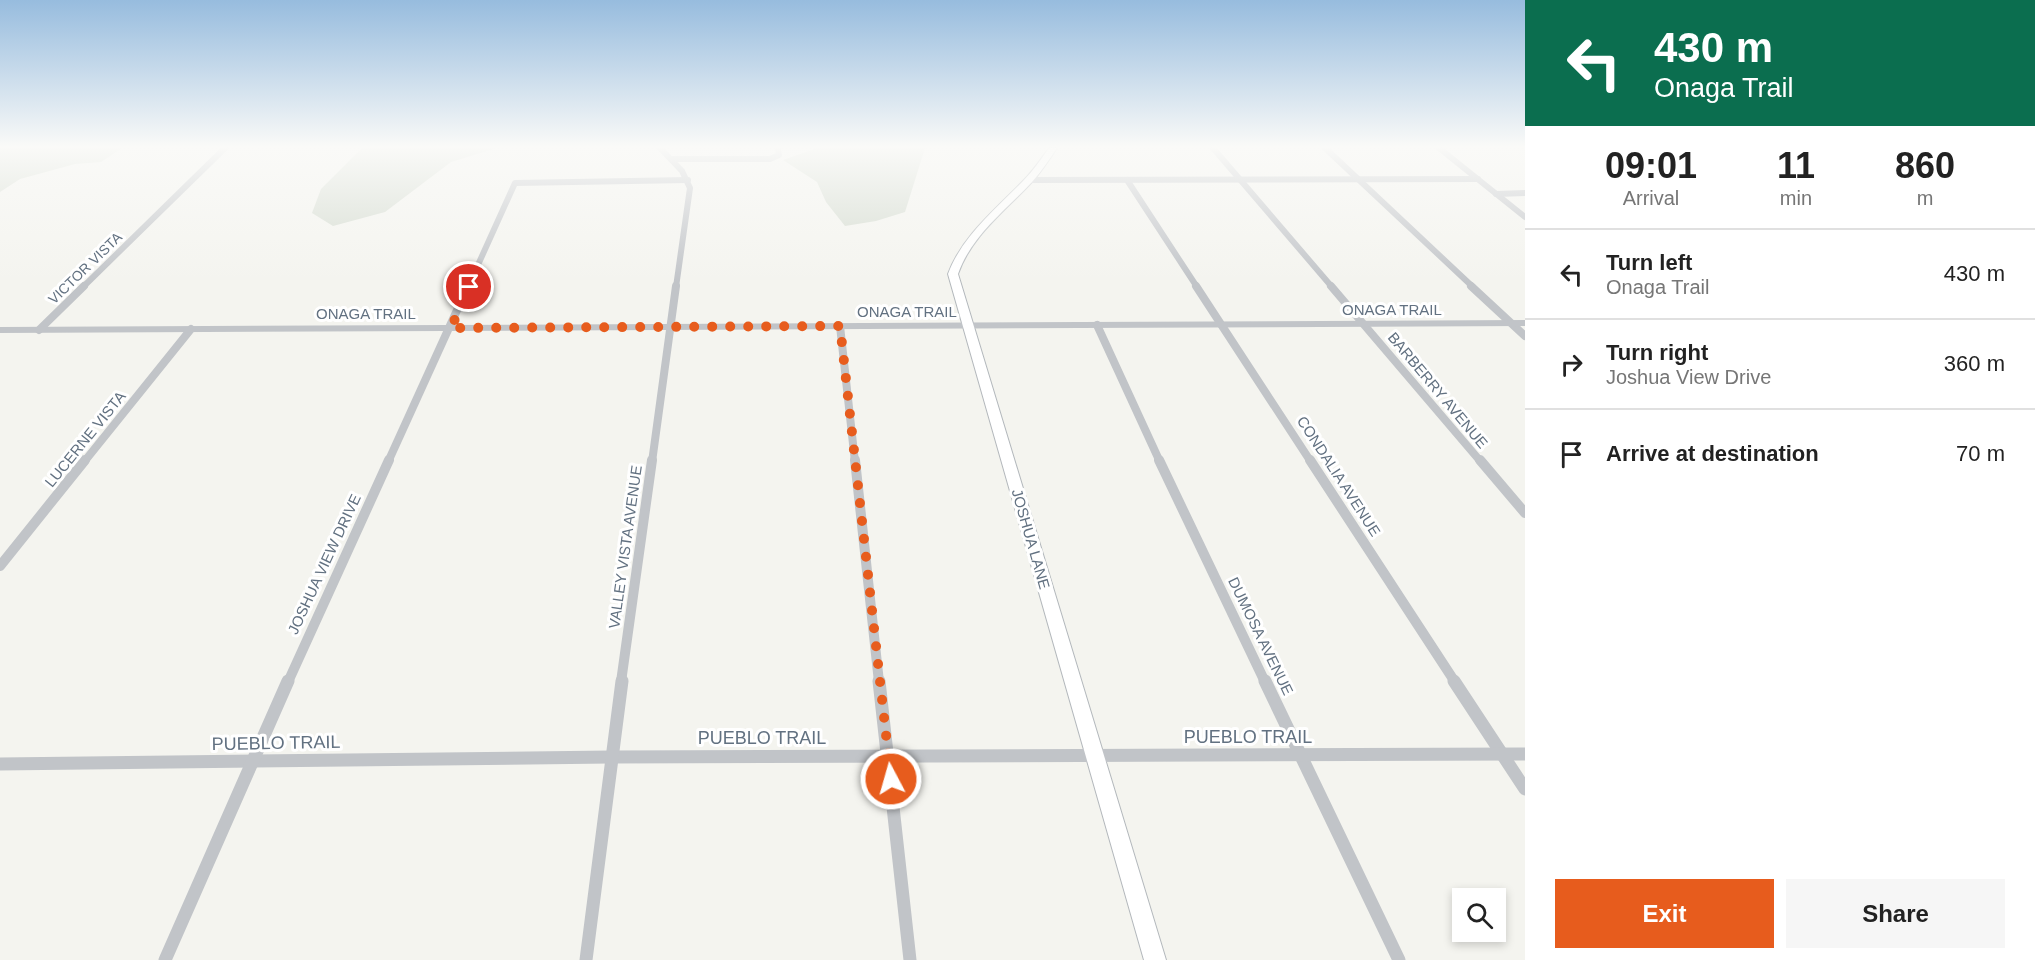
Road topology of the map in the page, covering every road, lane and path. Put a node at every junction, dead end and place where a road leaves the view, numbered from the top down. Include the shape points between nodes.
1 (179, 193) edge
2 (511, 193) edge
3 (689, 193) edge
4 (1017, 193) edge
5 (1135, 193) edge
6 (1252, 193) edge
7 (1374, 193) edge
8 (1525, 193) edge
9 (1496, 194) joint
10 (1525, 217) edge
11 (1511, 323) junction
12 (1525, 323) edge
13 (1222, 324) junction
14 (1364, 324) junction
15 (1097, 325) junction
16 (670, 326) junction
17 (840, 326) junction
18 (969, 326) junction
19 (451, 328) junction
20 (191, 329) junction
21 (0, 330) edge
22 (39, 330) junction
23 (1525, 336) edge
24 (1525, 513) edge
25 (0, 566) edge
26 (1301, 754) junction
27 (1503, 754) junction
28 (1525, 754) edge
29 (889, 756) junction
30 (1095, 756) junction
31 (611, 757) junction
32 (252, 761) junction
33 (0, 764) edge
34 (1525, 789) edge
35 (165, 960) edge
36 (586, 960) edge
37 (910, 960) edge
38 (1155, 960) edge
39 (1399, 960) edge

1 - 22 street, VICTOR VISTA
2 - 19 street, JOSHUA VIEW DRIVE
3 - 16 street, VALLEY VISTA AVENUE
4 - 18 main road, JOSHUA LANE via 955,265 953,274
5 - 13 street, CONDALIA AVENUE
6 - 14 street, BARBERRY AVENUE
7 - 11 street
8 - 9 street
9 - 10 street
11 - 12 street, ONAGA TRAIL
11 - 14 street, ONAGA TRAIL
11 - 23 street
13 - 14 street, ONAGA TRAIL
13 - 15 street, ONAGA TRAIL
13 - 27 street, CONDALIA AVENUE
14 - 24 street, BARBERRY AVENUE
15 - 18 street, ONAGA TRAIL
15 - 26 street, DUMOSA AVENUE
16 - 17 street, ONAGA TRAIL
16 - 19 street, ONAGA TRAIL
16 - 31 street, VALLEY VISTA AVENUE
17 - 18 street, ONAGA TRAIL
17 - 29 street
18 - 30 main road, JOSHUA LANE
19 - 20 street, ONAGA TRAIL
19 - 32 street, JOSHUA VIEW DRIVE
20 - 22 street, ONAGA TRAIL
20 - 25 street, LUCERNE VISTA
21 - 22 street, ONAGA TRAIL
26 - 27 street, PUEBLO TRAIL
26 - 30 street, PUEBLO TRAIL
26 - 39 street, DUMOSA AVENUE
27 - 28 street, PUEBLO TRAIL
27 - 34 street, CONDALIA AVENUE
29 - 30 street, PUEBLO TRAIL
29 - 31 street, PUEBLO TRAIL
29 - 37 street
30 - 38 main road, JOSHUA LANE
31 - 32 street, PUEBLO TRAIL
31 - 36 street, VALLEY VISTA AVENUE
32 - 33 street, PUEBLO TRAIL
32 - 35 street, JOSHUA VIEW DRIVE

